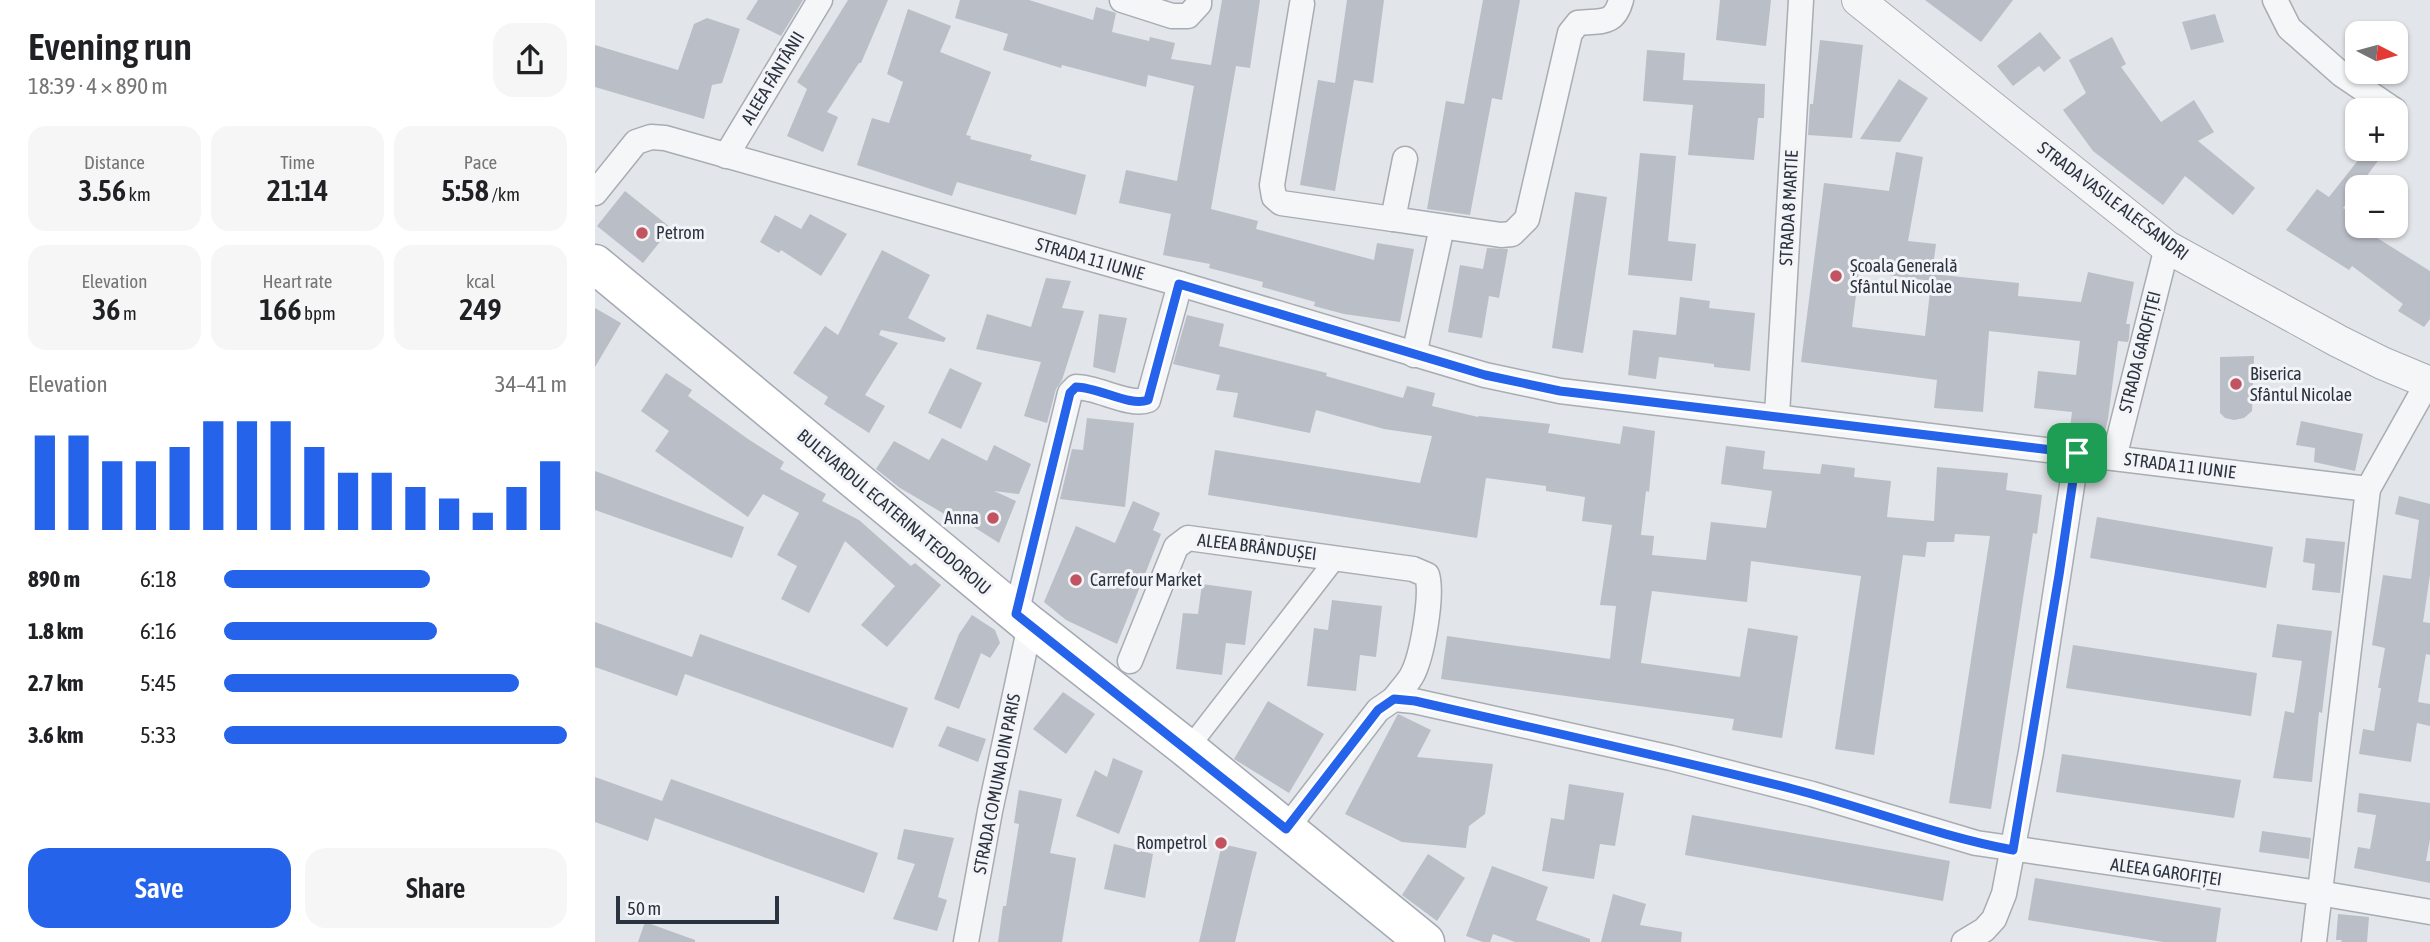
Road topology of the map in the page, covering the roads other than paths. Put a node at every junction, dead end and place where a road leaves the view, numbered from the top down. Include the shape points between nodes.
1 (820, 0) edge
2 (1122, 0) edge
3 (1199, 0) edge
4 (1621, 0) edge
5 (1801, 0) edge
6 (2275, 0) edge
7 (1302, 4) dead end
8 (1872, 4) edge
9 (2376, 98) edge
10 (726, 156) junction
11 (1405, 159) dead end
12 (595, 193) edge
13 (1393, 219) junction
14 (1442, 227) junction
15 (2167, 247) junction
16 (595, 264) edge
17 (1179, 284) junction
18 (1414, 355) junction
19 (2429, 383) edge
20 (1777, 415) junction
21 (2077, 453) junction
22 (2114, 458) junction
23 (2368, 489) junction
24 (1336, 558) junction
25 (1023, 620) junction
26 (1130, 661) dead end
27 (1394, 699) junction
28 (1188, 749) junction
29 (1286, 829) junction
30 (2013, 850) junction
31 (2319, 893) junction
32 (2430, 912) edge
33 (966, 942) edge
34 (1425, 942) edge
35 (1964, 942) edge
36 (2314, 942) edge

1 - 10 street, ALEEA FÂNTÂNII
2 - 3 street via 1172,16 1188,16
4 - 14 street via 1617,15 1610,20 1578,23 1570,33 1527,219 1520,228 1501,235
5 - 20 street, STRADA 8 MARTIE
6 - 9 street via 2289,28
7 - 13 street via 1272,185 1275,197 1281,203
8 - 15 street, STRADA VASILE ALECSANDRI
10 - 12 street, STRADA 11 IUNIE via 652,137 636,142
10 - 17 street, STRADA 11 IUNIE
11 - 13 street
13 - 14 street
14 - 18 street
15 - 19 street, STRADA VASILE ALECSANDRI via 2338,341
15 - 22 street, STRADA GAROFIȚEI
16 - 25 main road, BULEVARDUL ECATERINA TEODOROIU
17 - 18 street, STRADA 11 IUNIE
17 - 25 street, STRADA COMUNA DIN PARIS via 1148,400 1137,402 1087,387 1076,387 1070,393
18 - 20 street, STRADA 11 IUNIE via 1560,391
19 - 23 street
20 - 21 street, STRADA 11 IUNIE
21 - 22 street, STRADA 11 IUNIE
21 - 30 street
22 - 23 street, STRADA 11 IUNIE
23 - 31 street
24 - 26 street, ALEEA BRÂNDUȘEI via 1188,538 1176,547
24 - 27 street, ALEEA BRÂNDUȘEI via 1427,575 1431,588 1419,657 1412,676
24 - 28 street, ALEEA BRÂNDUȘEI
25 - 28 main road, BULEVARDUL ECATERINA TEODOROIU
25 - 33 street, STRADA COMUNA DIN PARIS
27 - 29 street via 1378,710
27 - 30 street, ALEEA GAROFIȚEI via 1671,758
28 - 29 main road, BULEVARDUL ECATERINA TEODOROIU
29 - 34 main road, BULEVARDUL ECATERINA TEODOROIU
30 - 31 street, ALEEA GAROFIȚEI
30 - 35 street via 1994,919
31 - 32 street, ALEEA GAROFIȚEI
31 - 36 street

